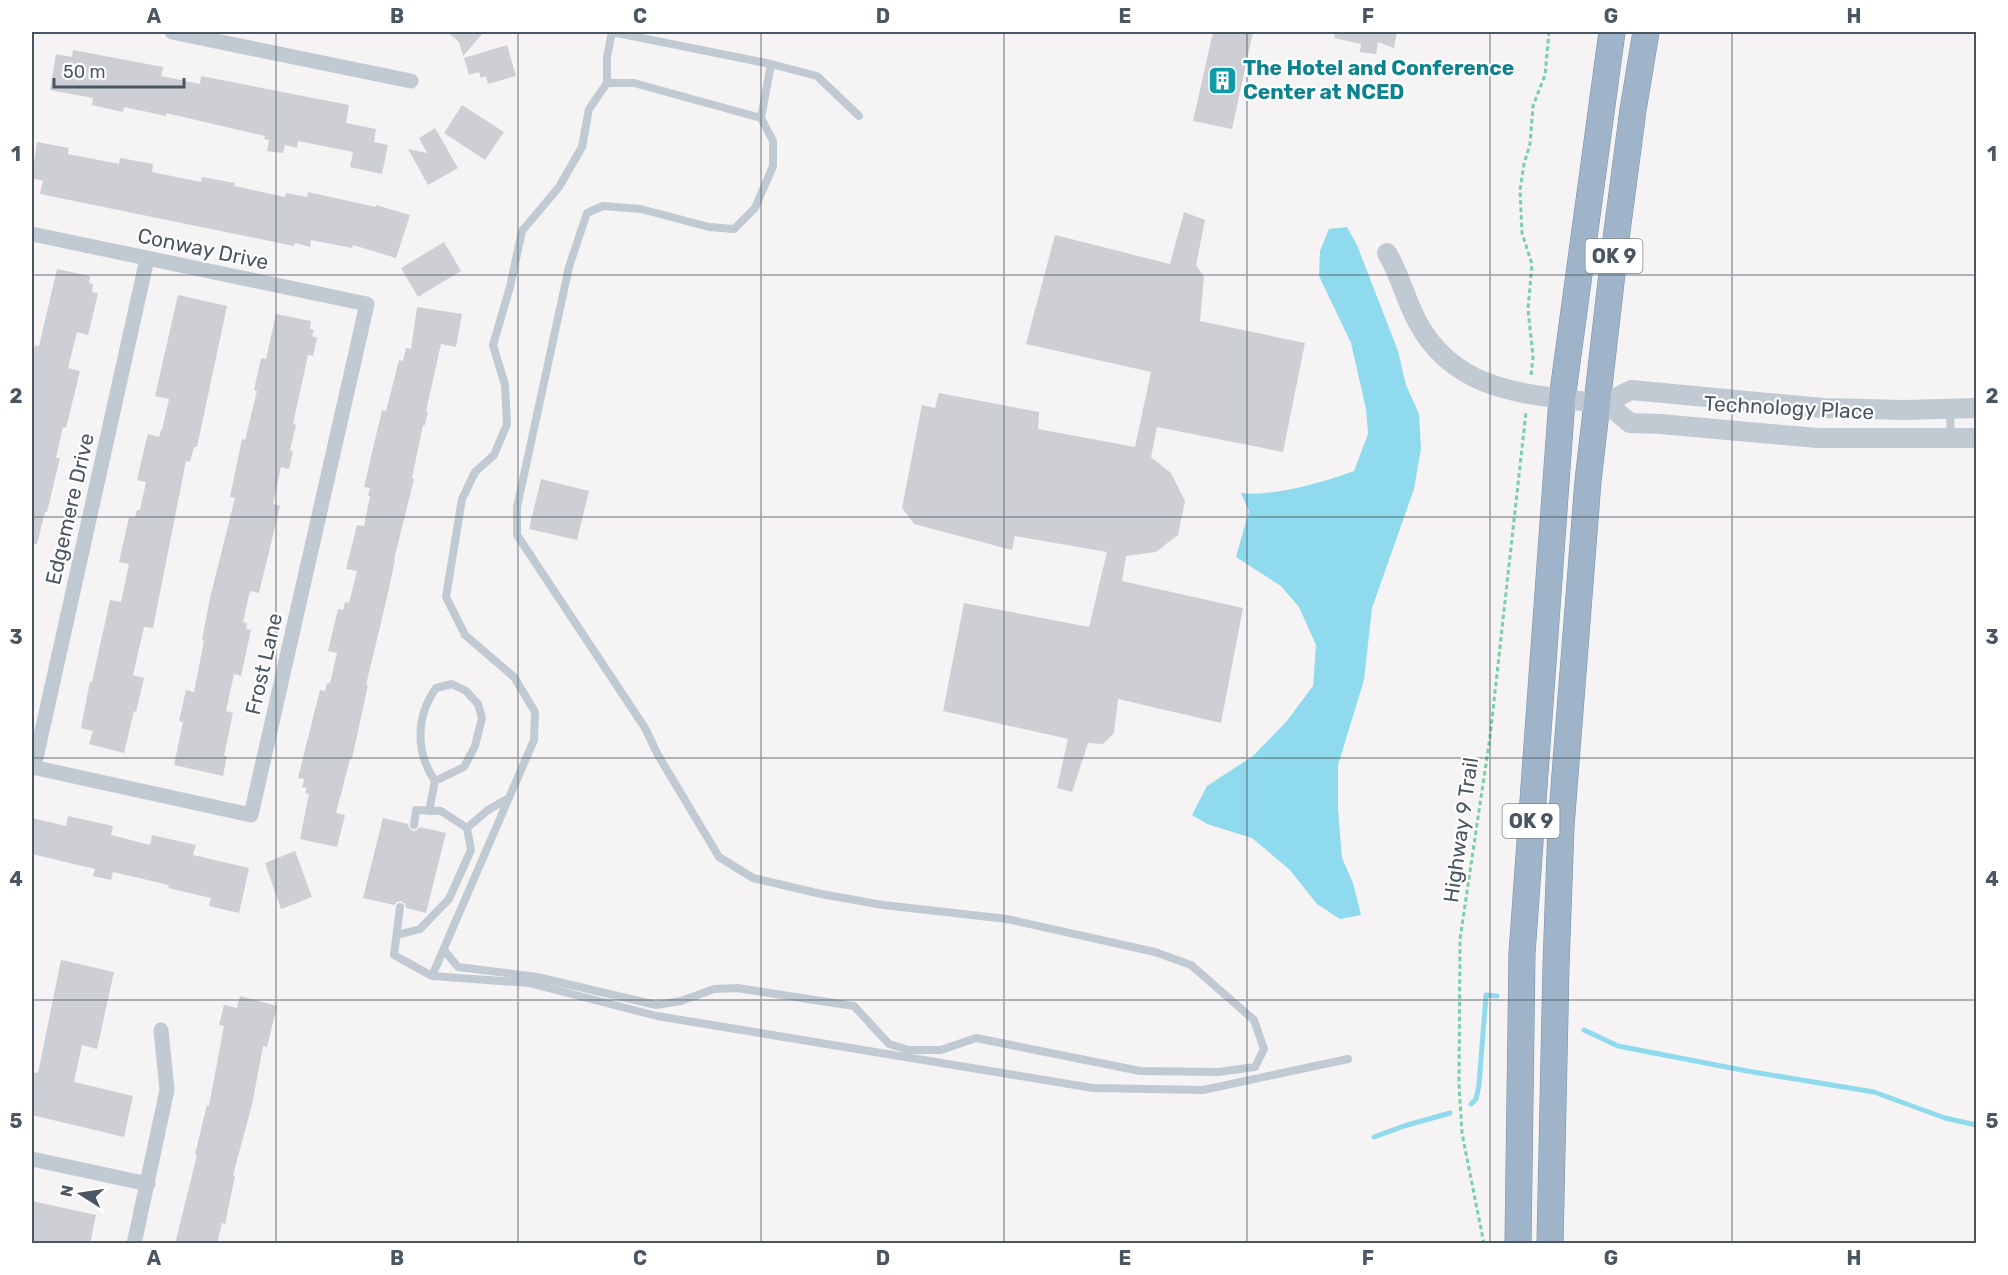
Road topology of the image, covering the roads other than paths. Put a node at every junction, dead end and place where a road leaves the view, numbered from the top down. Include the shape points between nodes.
1 (172, 32) edge
2 (1612, 32) edge
3 (1646, 32) edge
4 (771, 64) junction
5 (411, 81) dead end
6 (607, 83) junction
7 (859, 116) dead end
8 (760, 118) junction
9 (32, 234) edge
10 (1387, 253) dead end
11 (147, 259) junction
12 (367, 304) joint
13 (1562, 399) junction
14 (1602, 403) junction
15 (1977, 408) edge
16 (1950, 409) junction
17 (1952, 438) junction
18 (1977, 438) edge
19 (33, 767) edge
20 (435, 781) junction
21 (509, 798) junction
22 (429, 810) junction
23 (414, 825) dead end
24 (467, 828) junction
25 (400, 907) dead end
26 (397, 935) junction
27 (444, 950) junction
28 (432, 976) junction
29 (160, 1030) dead end
30 (1348, 1059) dead end
31 (32, 1159) edge
32 (148, 1184) junction
33 (134, 1244) edge
34 (1518, 1244) edge
35 (1550, 1244) edge

1 - 5 street
2 - 13 highway, OK 9
3 - 14 highway, OK 9 via 1617,227
4 - 6 lane via 612,32
4 - 7 lane via 817,76
4 - 8 lane
6 - 8 lane via 634,82
6 - 21 lane via 589,109 582,147 559,187 522,231 493,345 505,385 507,424 494,455 476,471 462,499 446,597 465,635 514,677 535,712 534,741
8 - 27 lane via 773,141 772,166 755,208 734,229 709,227 642,209 603,206 587,213 569,267 517,507 517,536 645,728 720,857 753,878 821,894 1007,919 1155,952 1191,965 1254,1020 1264,1049 1255,1067 1218,1072 1140,1071 976,1038 941,1050 909,1050 889,1044 854,1006 737,988 714,988 681,1001 656,1005 537,977 458,967
9 - 11 street, Conway Drive
10 - 13 street via 1417,322 1451,362 1476,379 1509,392
11 - 12 street, Conway Drive
11 - 19 street, Edgemere Drive
12 - 19 street, Frost Lane via 251,815
13 - 14 street
13 - 34 highway, OK 9 via 1522,953
14 - 16 street, Technology Place via 1631,390 1823,408
14 - 17 street, Technology Place via 1630,423 1817,438
14 - 35 highway, OK 9 via 1588,481 1561,826
15 - 16 street, Technology Place
16 - 17 lane
17 - 18 street, Technology Place
20 - 20 lane via 464,767 475,746 482,718 478,704 452,684 436,688 426,701 420,723 423,759
20 - 22 lane
21 - 24 lane
21 - 27 lane
22 - 23 lane via 416,810
22 - 24 lane via 441,811
24 - 26 lane via 471,850 449,898 420,929
25 - 26 lane
26 - 28 lane via 394,955
27 - 28 lane
28 - 30 lane via 529,983 657,1016 1092,1088 1203,1090
29 - 32 street via 167,1090
31 - 32 street
32 - 33 street

